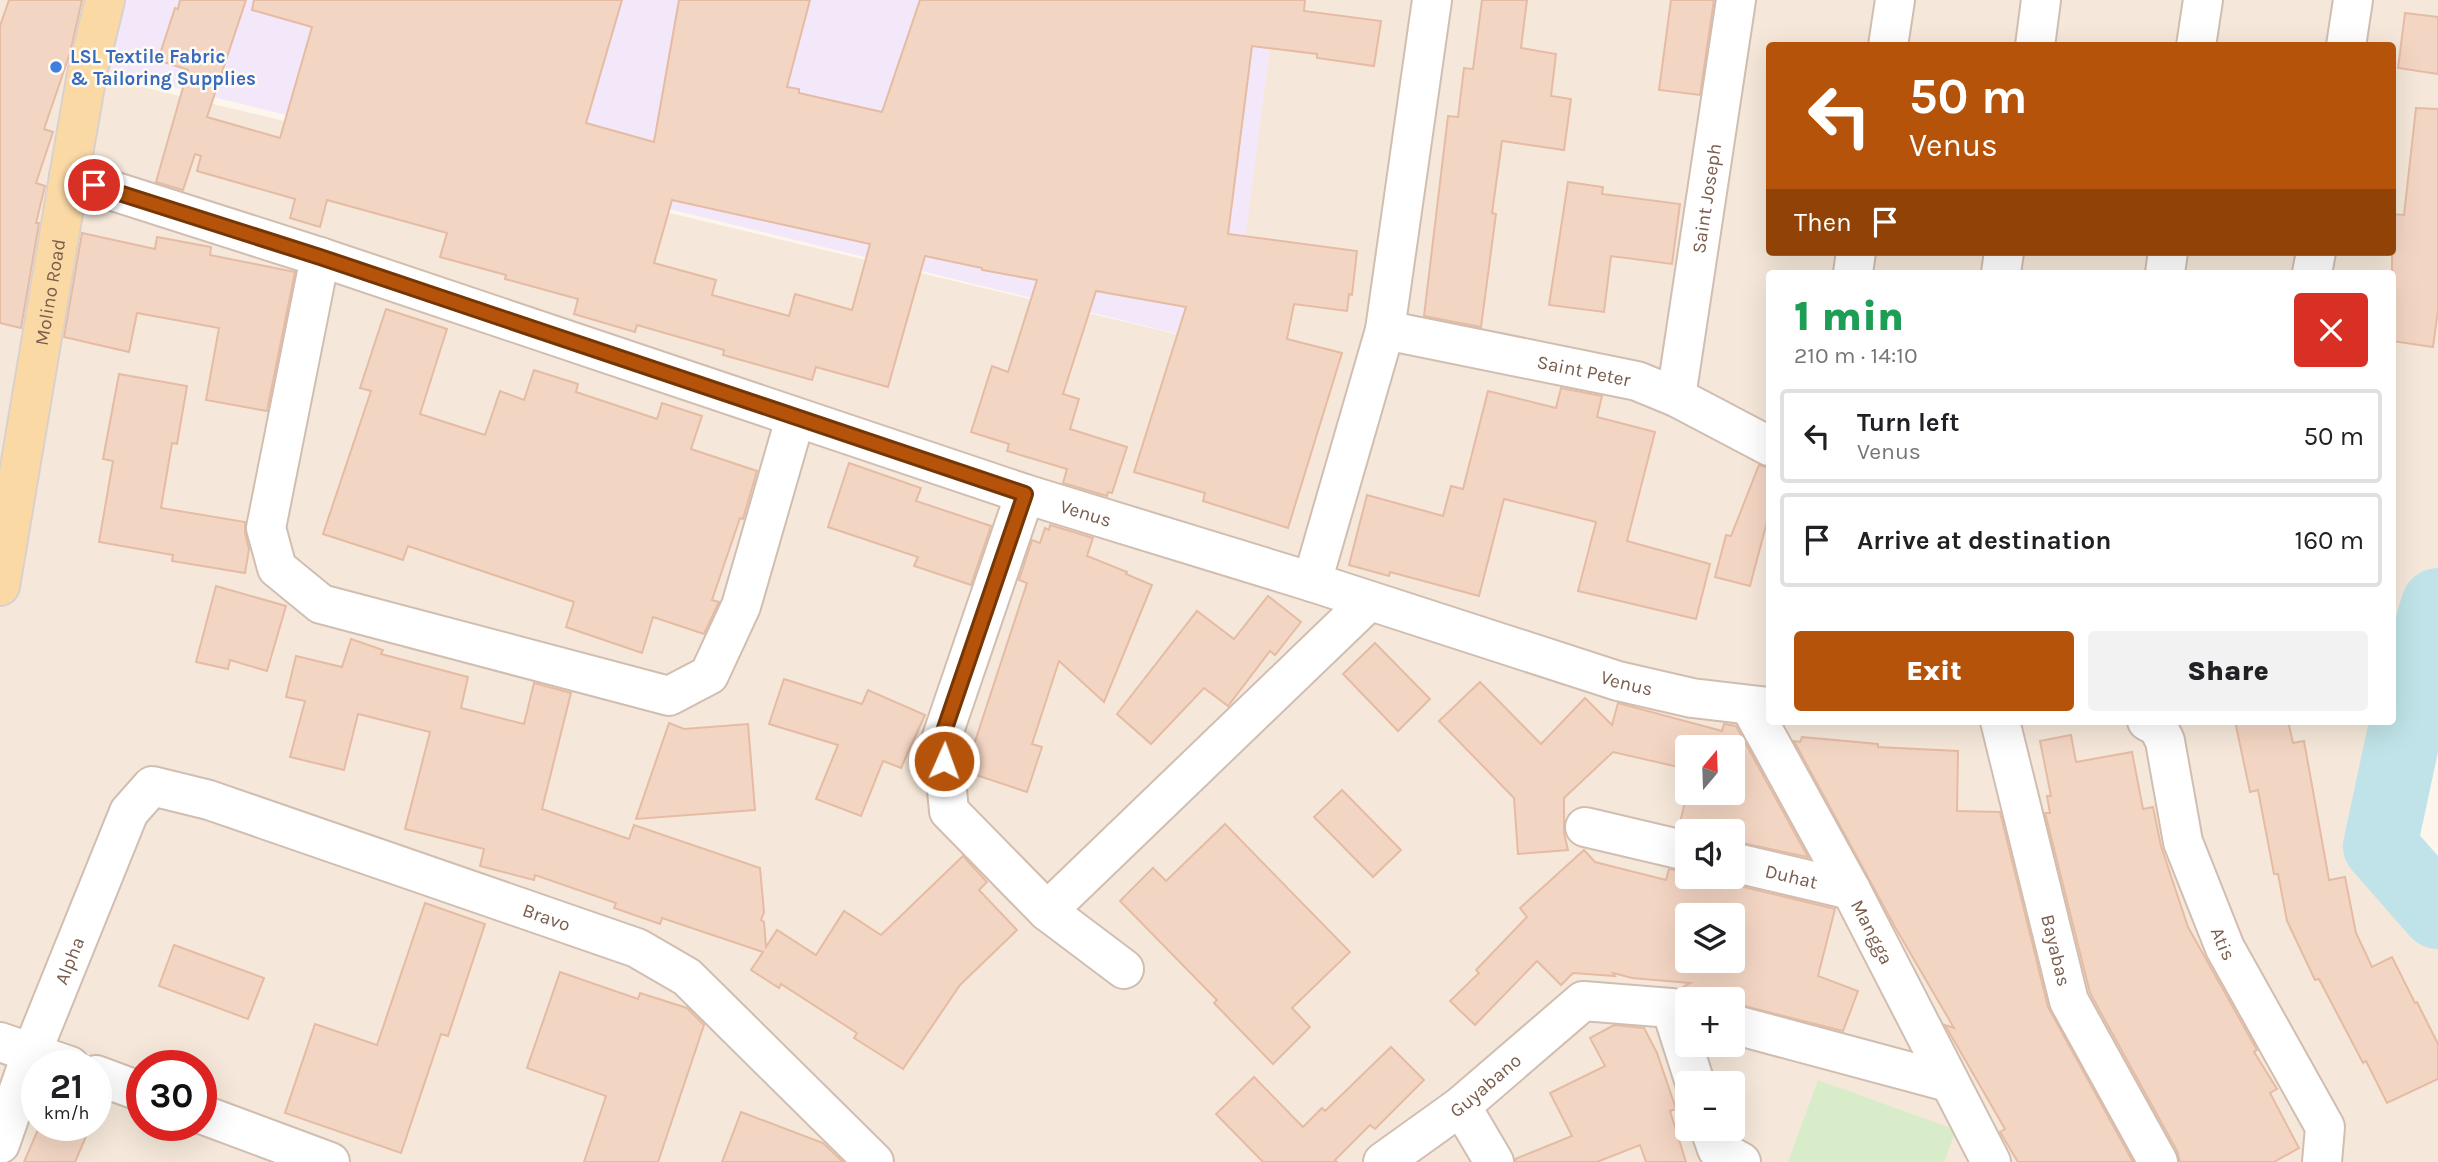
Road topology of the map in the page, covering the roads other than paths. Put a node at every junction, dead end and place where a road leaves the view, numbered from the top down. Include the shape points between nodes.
1 (105, 0) edge
2 (1432, 0) edge
3 (1736, 0) edge
4 (1895, 0) edge
5 (2041, 0) edge
6 (2203, 0) edge
7 (2353, 0) edge
8 (1889, 42) edge
9 (2036, 42) edge
10 (2197, 42) edge
11 (2347, 42) edge
12 (69, 177) junction
13 (320, 257) junction
14 (1385, 330) junction
15 (1676, 397) junction
16 (795, 419) junction
17 (1766, 444) edge
18 (1025, 494) junction
19 (1312, 582) junction
20 (0, 586) edge
21 (1369, 601) junction
22 (1760, 707) edge
23 (1769, 725) edge
24 (2001, 725) edge
25 (2156, 725) edge
26 (152, 786) joint
27 (1586, 827) dead end
28 (1675, 848) edge
29 (1745, 865) edge
30 (1851, 890) junction
31 (1047, 911) junction
32 (1124, 970) dead end
33 (1675, 1010) edge
34 (1745, 1027) edge
35 (16, 1047) edge
36 (1948, 1082) junction
37 (1461, 1106) junction
38 (217, 1120) edge
39 (1714, 1141) edge
40 (0, 1144) edge
41 (2323, 1159) edge
42 (330, 1162) edge
43 (874, 1162) edge
44 (1383, 1162) edge
45 (1494, 1162) edge
46 (1741, 1162) edge
47 (1990, 1162) edge
48 (2158, 1162) edge

1 - 12 main road, Molino Road
2 - 14 street
3 - 15 street, Saint Joseph
4 - 8 street
5 - 9 street
6 - 10 street
7 - 11 street
12 - 13 street, Venus
12 - 20 main road, Molino Road
13 - 16 street, Venus
13 - 16 street via 266,528 277,568 321,604 668,696 709,675 741,606
14 - 15 street, Saint Peter via 1637,381
14 - 19 street
15 - 17 street, Saint Peter
16 - 18 street, Venus
18 - 19 street, Venus
18 - 31 street via 942,737 949,811
19 - 21 street, Venus
21 - 22 street, Venus via 1618,681
21 - 31 street
23 - 30 street, Mangga
24 - 48 street, Bayabas via 2069,1001
25 - 41 street, Atis via 2165,741 2183,842 2225,948 2325,1127
26 - 35 street, Alpha via 129,812
26 - 43 street, Bravo via 209,800 637,948 687,977
27 - 28 street
29 - 30 street, Duhat
30 - 36 street, Mangga
31 - 32 street
33 - 37 street, Guyabano via 1583,1001
34 - 36 street
35 - 40 street, Alpha
36 - 47 street, Mangga
37 - 44 street, Guyabano
37 - 45 street
38 - 42 street
39 - 46 street via 1717,1149

